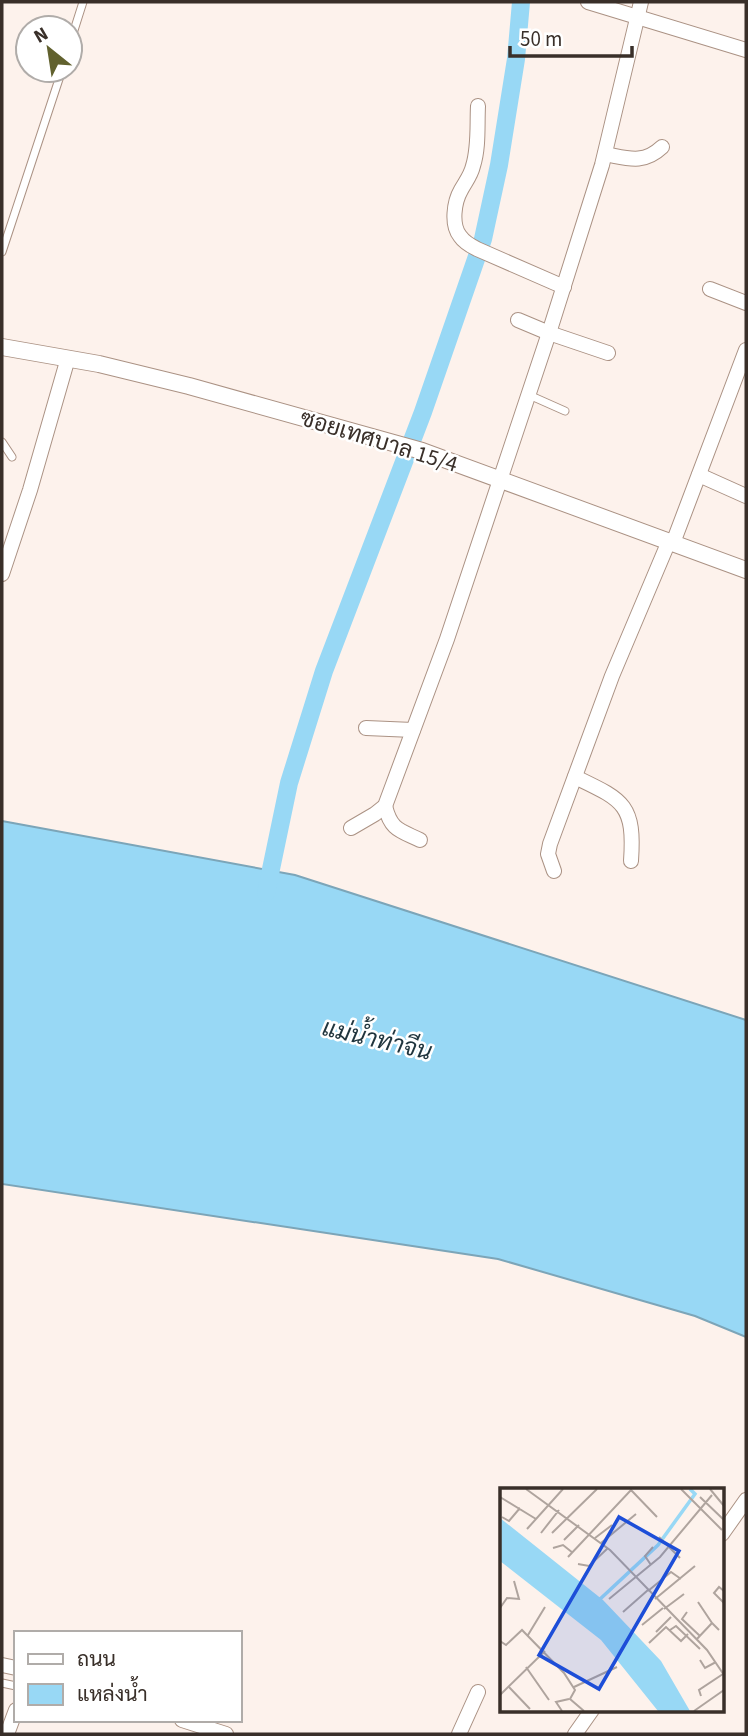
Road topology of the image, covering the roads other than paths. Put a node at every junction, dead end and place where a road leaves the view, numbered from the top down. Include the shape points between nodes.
1 (588, 2) edge
2 (641, 2) edge
3 (638, 17) junction
4 (746, 50) edge
5 (57, 84) edge
6 (478, 106) dead end
7 (662, 147) dead end
8 (605, 154) junction
9 (2, 252) edge
10 (564, 287) junction
11 (710, 289) dead end
12 (746, 303) edge
13 (518, 320) dead end
14 (549, 333) junction
15 (2, 346) edge
16 (746, 351) edge
17 (608, 353) dead end
18 (68, 358) junction
19 (529, 395) junction
20 (565, 411) dead end
21 (2, 442) edge
22 (12, 457) dead end
23 (699, 475) junction
24 (500, 481) junction
25 (746, 496) edge
26 (671, 542) junction
27 (746, 570) edge
28 (2, 574) edge
29 (366, 728) dead end
30 (413, 730) junction
31 (575, 777) junction
32 (385, 806) junction
33 (351, 828) dead end
34 (420, 840) dead end
35 (631, 861) dead end
36 (554, 872) dead end
37 (746, 1500) edge
38 (724, 1531) edge
39 (478, 1692) dead end
40 (592, 1712) edge
41 (14, 1715) edge
42 (188, 1722) edge
43 (7, 1734) edge
44 (226, 1734) edge
45 (459, 1734) edge
46 (575, 1734) edge

1 - 3 street
2 - 3 street
3 - 4 street
3 - 8 street
5 - 9 lane
6 - 10 street via 474,165 455,205 458,234 472,246
7 - 8 street via 646,159
8 - 10 street
10 - 14 street
11 - 12 street
13 - 14 street
14 - 17 street
14 - 19 street
15 - 18 street, ซอยเทศบาล 15/4
16 - 23 street
18 - 24 street, ซอยเทศบาล 15/4 via 386,440
18 - 28 street
19 - 20 lane
19 - 24 street
21 - 22 lane
23 - 25 street
23 - 26 street
24 - 26 street, ซอยเทศบาล 15/4
24 - 30 street
26 - 27 street, ซอยเทศบาล 15/4
26 - 31 street via 612,676
29 - 30 street
30 - 32 street
31 - 35 street via 621,803 632,828
31 - 36 street via 550,844
32 - 33 street
32 - 34 street via 395,828
37 - 38 street
39 - 45 street
40 - 46 street
41 - 43 street
42 - 44 street

